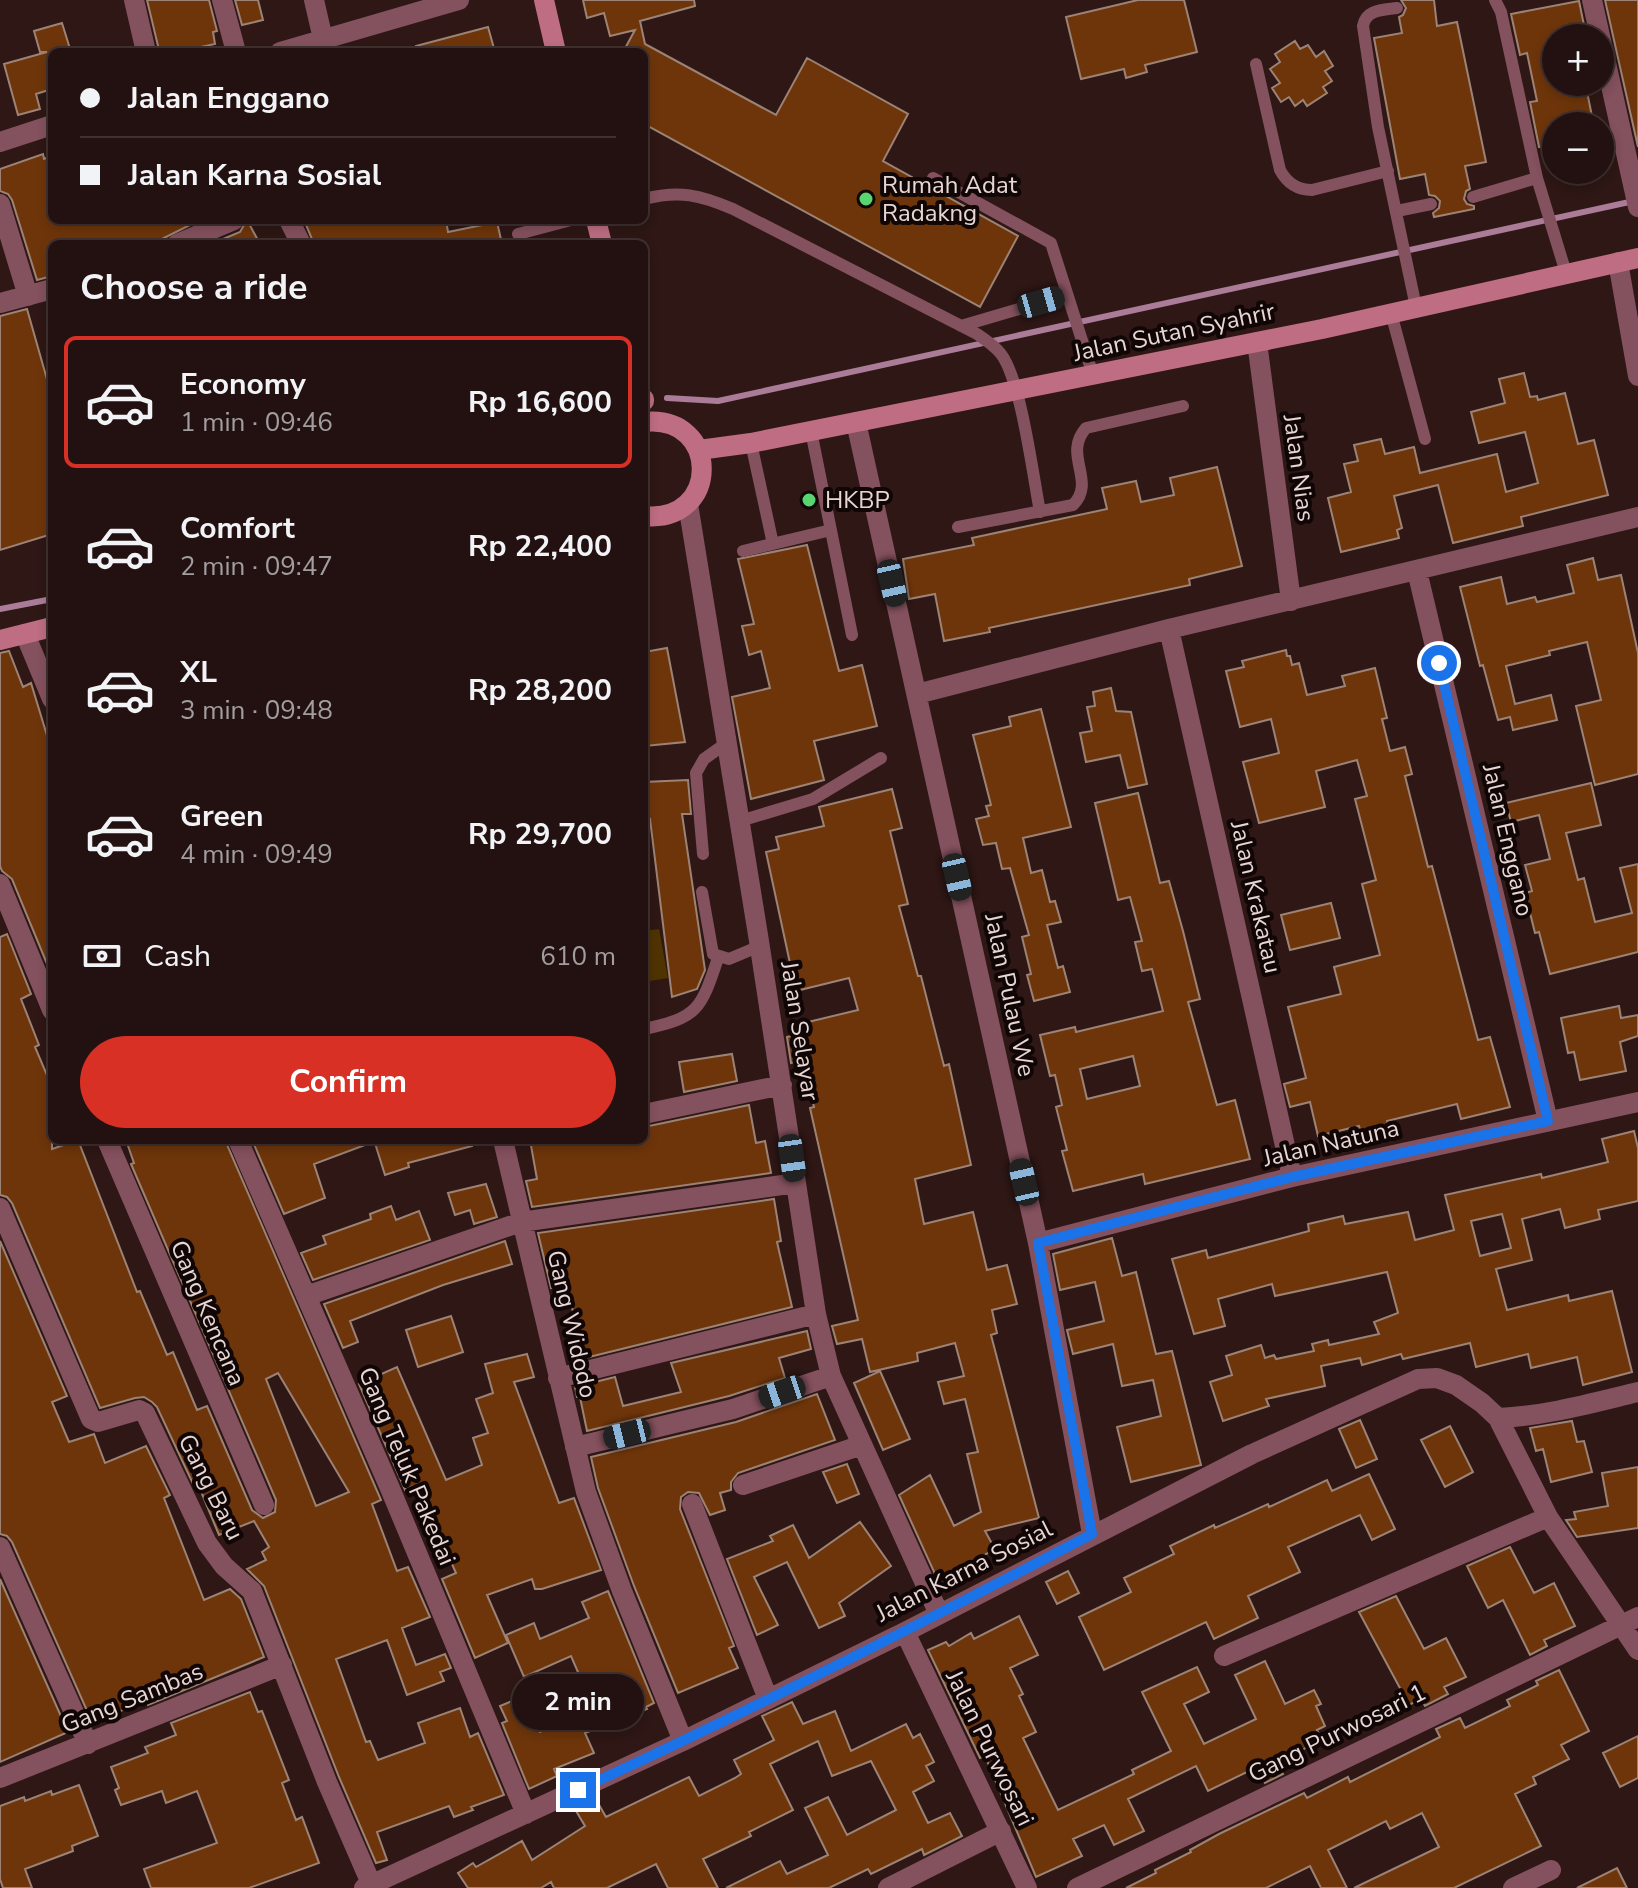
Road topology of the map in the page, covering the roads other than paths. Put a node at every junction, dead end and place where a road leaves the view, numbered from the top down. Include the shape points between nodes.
1 (134, 0) edge
2 (222, 0) edge
3 (314, 0) edge
4 (459, 0) edge
5 (544, 0) edge
6 (1495, 0) edge
7 (1592, 0) edge
8 (1397, 8) dead end
9 (323, 39) junction
10 (145, 48) edge
11 (235, 48) edge
12 (293, 48) edge
13 (555, 48) edge
14 (1256, 64) dead end
15 (48, 126) edge
16 (0, 142) edge
17 (1388, 171) junction
18 (933, 178) dead end
19 (1537, 178) junction
20 (1473, 197) dead end
21 (648, 198) edge
22 (0, 204) edge
23 (1431, 204) dead end
24 (1638, 207) edge
25 (1397, 211) junction
26 (224, 224) edge
27 (556, 224) edge
28 (518, 234) dead end
29 (186, 240) edge
30 (1628, 260) edge
31 (1566, 273) junction
32 (42, 292) edge
33 (1067, 295) junction
34 (0, 303) edge
35 (1416, 307) junction
36 (1391, 313) junction
37 (961, 326) junction
38 (1257, 342) junction
39 (1093, 375) junction
40 (1638, 375) edge
41 (1016, 391) junction
42 (1183, 406) dead end
43 (651, 421) edge
44 (856, 422) junction
45 (811, 431) junction
46 (1425, 439) dead end
47 (751, 443) junction
48 (707, 454) junction
49 (682, 508) junction
50 (1040, 512) junction
51 (1638, 517) edge
52 (648, 518) edge
53 (958, 527) dead end
54 (831, 530) junction
55 (773, 544) junction
56 (743, 551) dead end
57 (1417, 571) junction
58 (1291, 601) junction
59 (48, 628) edge
60 (1169, 629) junction
61 (25, 634) junction
62 (852, 635) dead end
63 (0, 640) edge
64 (48, 689) edge
65 (917, 694) junction
66 (728, 742) junction
67 (881, 758) dead end
68 (740, 821) junction
69 (703, 854) dead end
70 (0, 884) edge
71 (702, 892) dead end
72 (760, 946) junction
73 (718, 958) junction
74 (48, 1000) edge
75 (648, 1028) edge
76 (782, 1085) junction
77 (1638, 1102) edge
78 (648, 1113) edge
79 (1548, 1121) junction
80 (109, 1144) edge
81 (240, 1144) edge
82 (508, 1144) edge
83 (1292, 1177) junction
84 (796, 1183) junction
85 (0, 1208) edge
86 (521, 1222) junction
87 (1038, 1243) junction
88 (306, 1296) junction
89 (816, 1314) junction
90 (831, 1376) junction
91 (558, 1378) junction
92 (1638, 1392) edge
93 (1498, 1418) junction
94 (862, 1445) junction
95 (575, 1447) junction
96 (743, 1485) dead end
97 (692, 1504) dead end
98 (264, 1505) dead end
99 (1548, 1517) junction
100 (1092, 1534) junction
101 (0, 1547) edge
102 (939, 1614) junction
103 (1629, 1621) edge
104 (905, 1632) junction
105 (1638, 1650) edge
106 (1224, 1656) dead end
107 (282, 1665) junction
108 (768, 1699) junction
109 (683, 1741) junction
110 (88, 1744) junction
111 (0, 1778) edge
112 (526, 1814) junction
113 (1001, 1831) junction
114 (1551, 1870) dead end
115 (369, 1887) edge
116 (888, 1888) edge
117 (1027, 1888) edge
118 (1077, 1888) edge
119 (1513, 1888) edge

1 - 10 street
2 - 11 street
3 - 9 street
4 - 9 street
5 - 13 street
6 - 19 lane
7 - 24 street
8 - 17 lane via 1372,12 1363,22
9 - 12 street
14 - 17 lane via 1280,170 1292,185 1312,190
15 - 16 street
17 - 25 lane
18 - 33 lane via 1051,243
19 - 20 lane
19 - 31 lane
21 - 37 lane via 685,193 707,198
22 - 32 street
23 - 25 lane
25 - 35 lane
26 - 29 street
27 - 28 lane
30 - 31 street, Jalan Sutan Syahrir
30 - 40 street
31 - 35 street, Jalan Sutan Syahrir
32 - 34 street
33 - 37 lane
33 - 39 lane
35 - 36 street, Jalan Sutan Syahrir
36 - 38 street, Jalan Sutan Syahrir
36 - 46 lane
37 - 41 lane via 1003,356
38 - 39 street, Jalan Sutan Syahrir
38 - 58 street, Jalan Nias
39 - 41 street, Jalan Sutan Syahrir
41 - 44 street, Jalan Sutan Syahrir
41 - 50 lane
42 - 50 lane via 1086,428 1076,445 1082,480 1078,500 1070,507
43 - 48 street via 675,425
44 - 45 street, Jalan Sutan Syahrir
44 - 65 street, Jalan Pulau We
45 - 47 street, Jalan Sutan Syahrir
45 - 54 lane
47 - 48 street, Jalan Sutan Syahrir
47 - 55 lane
48 - 49 street via 697,492
49 - 52 street
49 - 66 street, Jalan Selayar via 693,529
50 - 53 lane
51 - 57 street
54 - 55 lane
54 - 62 lane
55 - 56 lane
57 - 58 street
57 - 79 street, Jalan Enggano
58 - 60 street
59 - 61 street
60 - 65 street
60 - 83 street, Jalan Krakatau
61 - 63 street
61 - 64 street
65 - 87 street, Jalan Pulau We
66 - 68 street, Jalan Selayar
66 - 69 lane via 704,759 696,773
67 - 68 lane via 813,799
68 - 72 street, Jalan Selayar
70 - 74 street
71 - 73 lane via 710,948
72 - 73 lane
72 - 76 street, Jalan Selayar
73 - 75 lane via 694,1010 680,1021
76 - 78 street
76 - 84 street, Jalan Selayar
77 - 79 street, Jalan Natuna
79 - 83 street, Jalan Natuna
80 - 98 street, Gang Kencana
81 - 88 street, Gang Teluk Pakedai
82 - 86 street, Gang Widodo
83 - 87 street, Jalan Natuna
84 - 86 street
84 - 89 street, Jalan Selayar
85 - 107 street, Gang Baru via 91,1419 145,1413 207,1543 252,1591
86 - 88 street
86 - 91 street, Gang Widodo
87 - 100 street, Jalan Pulau We
88 - 112 street, Gang Teluk Pakedai
89 - 90 street, Jalan Selayar
89 - 91 street
90 - 94 street, Jalan Selayar
90 - 95 street via 733,1409
91 - 95 street, Gang Widodo
92 - 93 street
93 - 99 street
93 - 100 street, Jalan Karna Sosial via 1456,1385 1418,1379
94 - 96 street
94 - 102 street, Jalan Selayar
95 - 109 street, Gang Widodo via 594,1517
97 - 108 street
99 - 103 street
99 - 106 street
100 - 102 street, Jalan Karna Sosial
101 - 110 street
102 - 104 street, Jalan Karna Sosial
103 - 105 street
103 - 118 street, Gang Purwosari 1
104 - 108 street, Jalan Karna Sosial
104 - 113 street, Jalan Purwosari
107 - 110 street, Gang Sambas
107 - 115 street, Gang Baru
108 - 109 street, Jalan Karna Sosial
109 - 112 street, Jalan Karna Sosial
110 - 111 street, Gang Sambas
112 - 115 street, Jalan Karna Sosial
113 - 116 street
113 - 117 street, Jalan Purwosari
114 - 119 street

